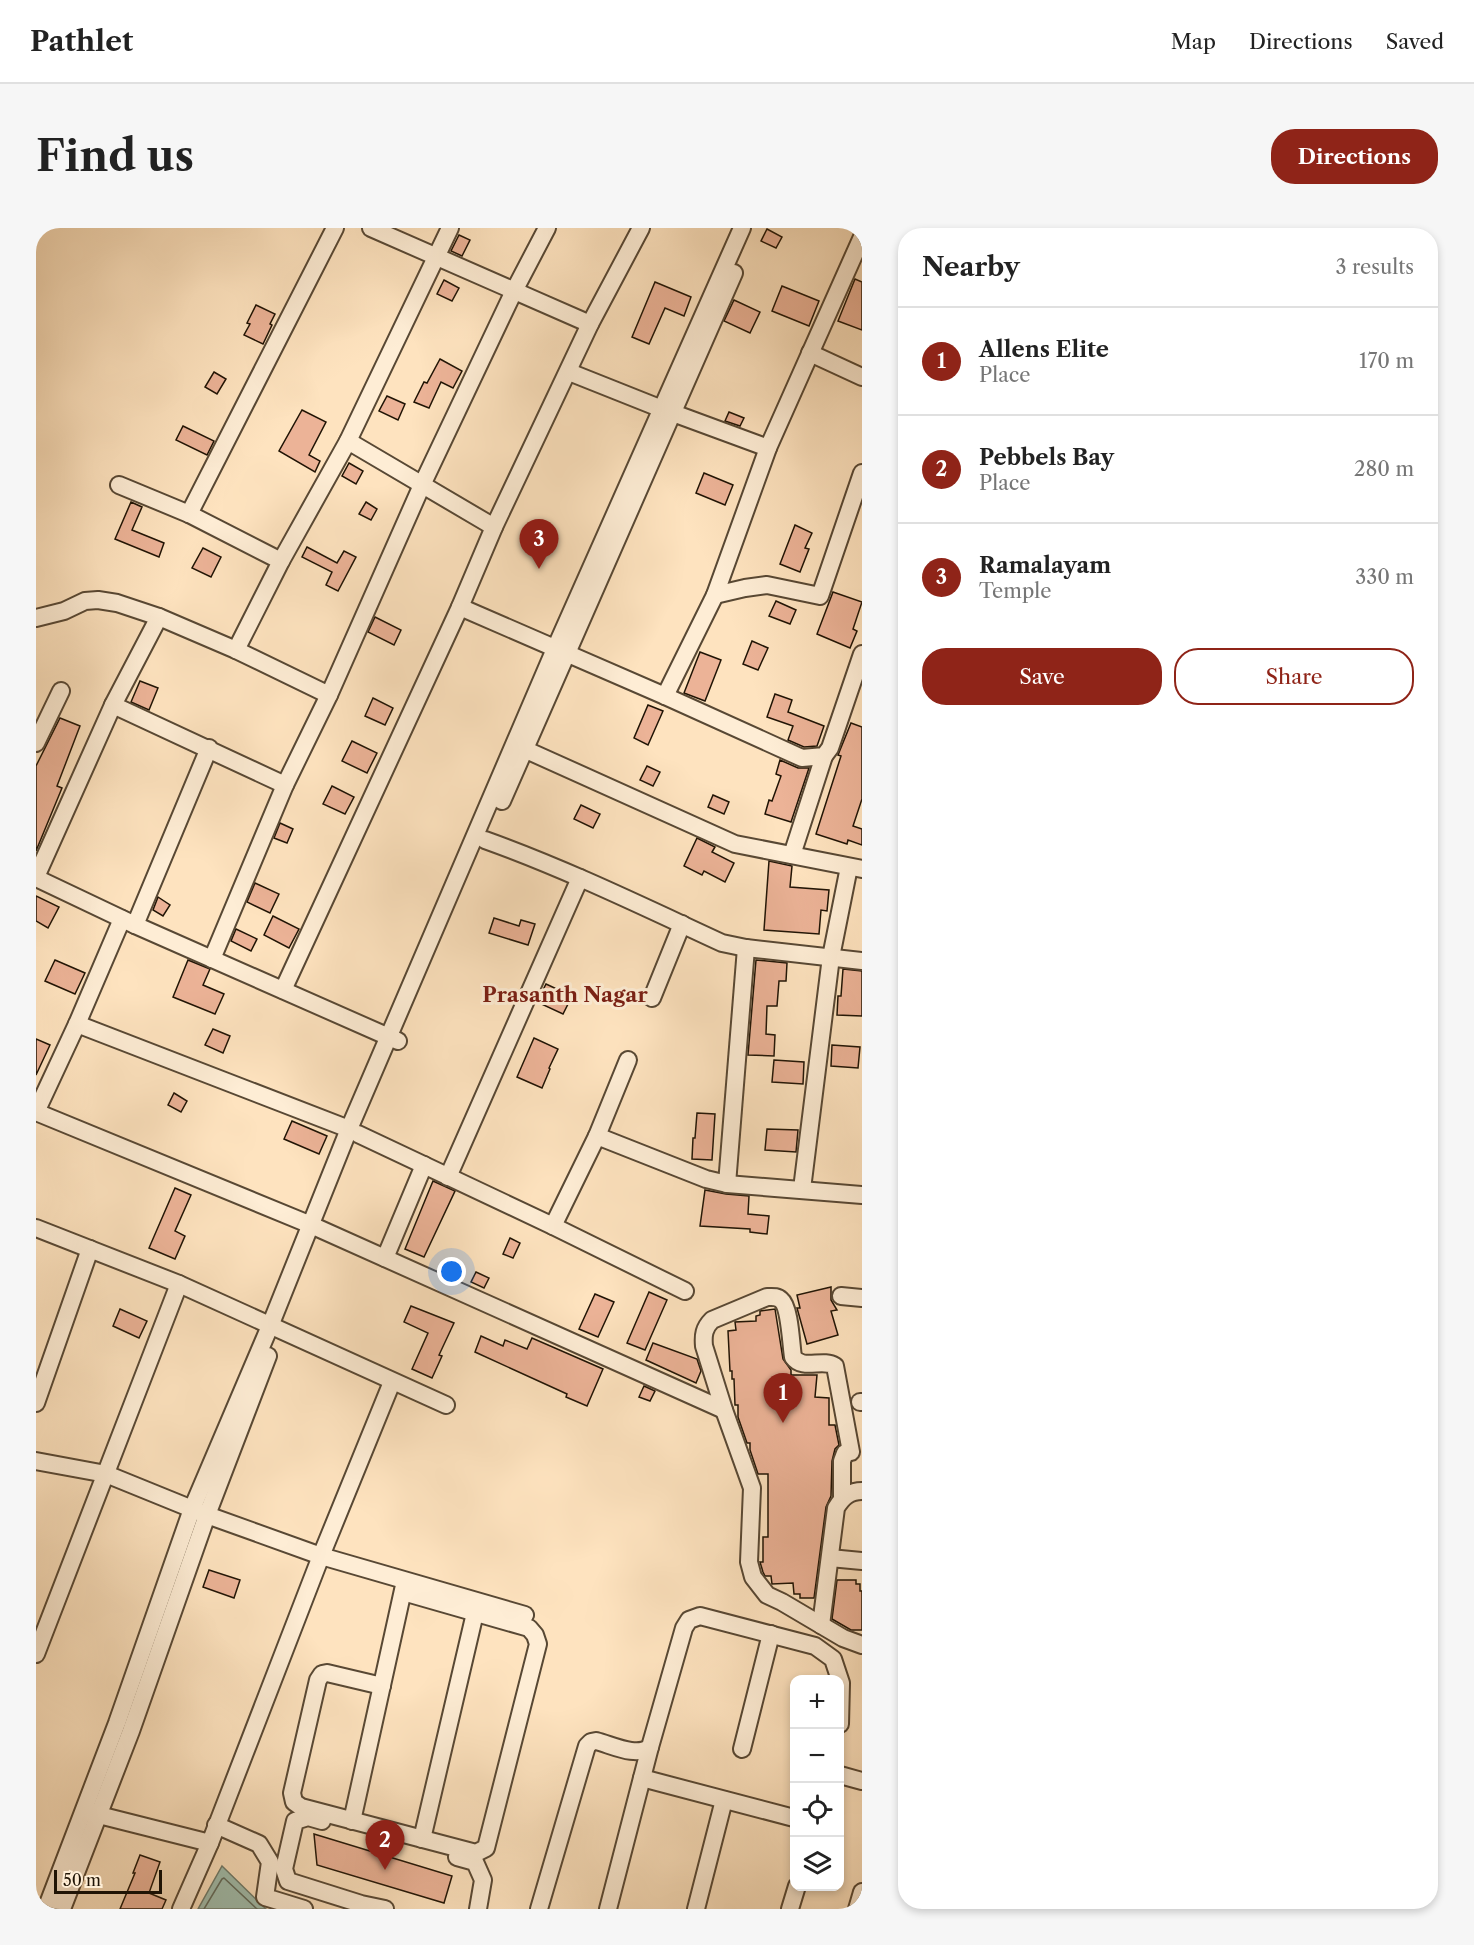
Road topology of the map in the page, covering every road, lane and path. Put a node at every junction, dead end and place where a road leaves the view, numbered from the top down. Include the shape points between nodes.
1 (335, 228) edge
2 (371, 228) edge
3 (450, 228) edge
4 (547, 228) edge
5 (641, 228) edge
6 (742, 228) edge
7 (754, 228) edge
8 (862, 237) edge
9 (435, 256) junction
10 (514, 291) junction
11 (590, 324) junction
12 (810, 354) junction
13 (569, 372) junction
14 (862, 377) edge
15 (668, 411) junction
16 (348, 441) junction
17 (768, 448) junction
18 (860, 484) edge
19 (119, 485) dead end
20 (422, 485) junction
21 (189, 514) junction
22 (494, 527) junction
23 (281, 561) junction
24 (715, 595) junction
25 (460, 607) junction
26 (159, 617) junction
27 (36, 618) edge
28 (236, 650) junction
29 (561, 652) junction
30 (862, 654) edge
31 (61, 691) dead end
32 (329, 695) junction
33 (665, 696) junction
34 (113, 705) junction
35 (36, 743) edge
36 (209, 748) junction
37 (524, 749) junction
38 (824, 756) junction
39 (285, 785) junction
40 (485, 840) junction
41 (792, 855) junction
42 (856, 868) edge
43 (36, 877) edge
44 (580, 878) junction
45 (128, 922) junction
46 (682, 924) junction
47 (746, 948) junction
48 (831, 957) junction
49 (212, 959) junction
50 (862, 962) edge
51 (283, 990) junction
52 (652, 998) dead end
53 (77, 1024) junction
54 (394, 1039) junction
55 (628, 1060) dead end
56 (36, 1112) edge
57 (354, 1132) junction
58 (597, 1136) junction
59 (424, 1165) junction
60 (448, 1177) junction
61 (727, 1184) junction
62 (802, 1189) junction
63 (862, 1195) edge
64 (553, 1226) junction
65 (315, 1227) junction
66 (36, 1228) edge
67 (90, 1249) junction
68 (385, 1258) junction
69 (179, 1284) junction
70 (685, 1291) dead end
71 (842, 1296) dead end
72 (862, 1299) edge
73 (274, 1328) junction
74 (392, 1382) junction
75 (36, 1403) edge
76 (446, 1406) dead end
77 (724, 1410) junction
78 (36, 1461) edge
79 (106, 1474) junction
80 (862, 1491) edge
81 (842, 1497) junction
82 (199, 1512) junction
83 (321, 1556) junction
84 (830, 1558) junction
85 (862, 1561) edge
86 (404, 1586) junction
87 (476, 1613) junction
88 (532, 1617) dead end
89 (821, 1625) junction
90 (771, 1634) junction
91 (862, 1646) edge
92 (36, 1654) edge
93 (838, 1675) edge
94 (382, 1686) junction
95 (650, 1747) junction
96 (742, 1749) dead end
97 (844, 1776) edge
98 (642, 1778) junction
99 (862, 1781) edge
100 (724, 1800) junction
101 (92, 1813) junction
102 (790, 1817) edge
103 (352, 1821) junction
104 (216, 1826) junction
105 (422, 1839) junction
106 (210, 1843) junction
107 (795, 1891) edge
108 (862, 1892) edge
109 (360, 1906) edge
110 (46, 1909) edge
111 (62, 1909) edge
112 (182, 1909) edge
113 (304, 1909) edge
114 (385, 1909) edge
115 (478, 1909) edge
116 (538, 1909) edge
117 (608, 1909) edge
118 (696, 1909) edge
119 (790, 1909) edge
120 (857, 1909) edge

1 - 21 street
2 - 9 street
3 - 9 street
4 - 10 street
5 - 11 street
6 - 15 street
7 - 15 street
8 - 12 street
9 - 10 street
9 - 16 street
10 - 11 street
10 - 20 street
11 - 13 street
12 - 14 street
12 - 17 street
13 - 15 street
13 - 22 street
15 - 17 street
15 - 29 street
16 - 20 street
16 - 23 street
17 - 24 street
18 - 24 street via 820,596 767,585
19 - 21 street
20 - 22 street
20 - 32 street
21 - 23 street
22 - 25 street
23 - 28 street
24 - 33 street
25 - 29 street
25 - 51 street
26 - 27 street via 98,600
26 - 28 street
26 - 34 street
28 - 32 street
29 - 33 street
29 - 37 street
29 - 54 street
30 - 38 street
31 - 35 street
32 - 39 street
33 - 38 street via 802,758
34 - 36 street
34 - 43 street
36 - 39 street
36 - 45 street
37 - 40 street
37 - 41 street via 735,844
38 - 41 street
39 - 49 street
40 - 44 street
40 - 54 street
41 - 42 street
42 - 48 street
43 - 45 street
44 - 46 street
44 - 60 street
45 - 49 street
45 - 53 street
46 - 47 street via 722,943
46 - 52 street
47 - 48 street
47 - 61 street
48 - 50 street
48 - 62 street
49 - 51 street
51 - 54 street
53 - 56 street
53 - 57 street
54 - 57 street
55 - 58 street
56 - 65 street
57 - 59 street
57 - 65 street
58 - 61 street
58 - 64 street
59 - 60 street
59 - 68 street
60 - 64 street
61 - 62 street
62 - 63 street
64 - 70 street
65 - 68 street
65 - 73 street
66 - 67 street
67 - 69 street
67 - 75 street
68 - 77 street
69 - 73 street
69 - 79 street
71 - 72 street
73 - 74 street
73 - 82 street
74 - 76 street
74 - 83 street
77 - 81 street via 704,1346 706,1326 767,1297 776,1297 786,1309 796,1362 829,1362 835,1366 848,1453 842,1461
77 - 89 street via 752,1488 749,1562 753,1577 767,1595
78 - 79 street
79 - 82 street
79 - 92 street
80 - 81 street
81 - 84 street via 836,1508
82 - 83 street
82 - 101 street
83 - 86 street
83 - 104 street
84 - 85 street
84 - 89 street
86 - 87 street
86 - 88 street
86 - 94 street
87 - 105 street
87 - 105 street via 529,1628 538,1644 486,1848 476,1853
89 - 91 street
90 - 93 street via 815,1646 833,1659
90 - 95 street via 700,1616 689,1620
90 - 96 street
94 - 103 street
94 - 103 street via 322,1674 292,1793 301,1808
95 - 98 street
95 - 116 street via 637,1752 596,1741 587,1746
97 - 99 street
98 - 100 street
98 - 117 street
100 - 102 street
100 - 118 street
101 - 106 street
101 - 110 street
101 - 111 street
103 - 105 street
104 - 106 street
104 - 113 street via 259,1844 270,1862 265,1897
106 - 112 street
107 - 119 street
108 - 120 street
109 - 114 street
109 - 115 street via 288,1881 284,1869 295,1821 308,1817 475,1862 483,1880

